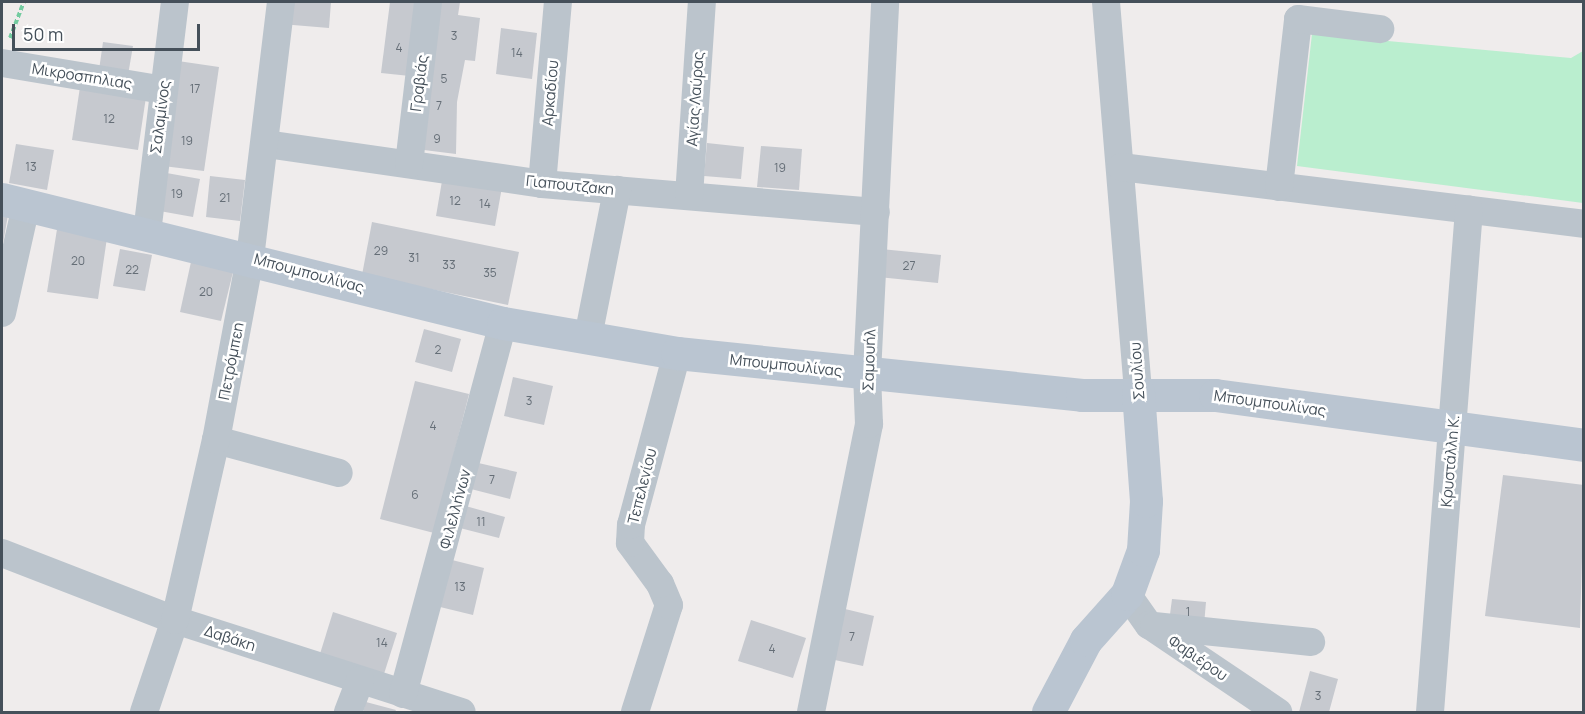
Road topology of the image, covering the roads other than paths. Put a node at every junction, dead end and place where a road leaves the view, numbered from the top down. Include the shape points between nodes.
1 (175, 2) edge
2 (281, 2) edge
3 (428, 2) edge
4 (558, 2) edge
5 (702, 2) edge
6 (885, 2) edge
7 (1106, 2) edge
8 (1380, 29) dead end
9 (5, 52) edge
10 (163, 90) junction
11 (266, 144) junction
12 (409, 164) junction
13 (1121, 168) junction
14 (542, 183) junction
15 (1279, 187) junction
16 (617, 190) junction
17 (689, 196) junction
18 (14, 202) edge
19 (1469, 210) junction
20 (876, 212) junction
21 (1584, 224) edge
22 (147, 233) junction
23 (250, 258) junction
24 (2, 312) edge
25 (503, 323) junction
26 (588, 337) junction
27 (677, 353) junction
28 (867, 374) junction
29 (1138, 392) junction
30 (1453, 429) junction
31 (216, 440) junction
32 (1584, 446) edge
33 (339, 473) dead end
34 (2, 554) edge
35 (1127, 594) junction
36 (175, 620) junction
37 (1149, 625) junction
38 (1311, 642) dead end
39 (360, 680) junction
40 (403, 694) junction
41 (1245, 703) edge
42 (814, 711) edge
43 (144, 712) edge
44 (348, 712) edge
45 (462, 712) edge
46 (635, 712) edge
47 (1048, 712) edge
48 (1278, 712) edge
49 (1430, 712) edge

1 - 10 street, Σαλαμίνος
2 - 11 street, Πετρόμπεη
3 - 12 street, Γραβιάς
4 - 14 street, Αρκαδίου
5 - 17 street, Αγίας Λαύρας
6 - 20 street, Σαμουήλ
7 - 13 street, Σουλίου
8 - 15 street via 1298,19
9 - 10 street, Μικροσπηλιας
10 - 22 street, Σαλαμίνος
11 - 12 street, Γιαπουτζακη
11 - 23 street, Πετρόμπεη
12 - 14 street, Γιαπουτζακη
13 - 15 street
13 - 29 street, Σουλίου
14 - 16 street, Γιαπουτζακη
15 - 19 street
16 - 17 street, Γιαπουτζακη
16 - 26 street
17 - 20 street, Γιαπουτζακη
18 - 22 street, Μπουμπουλίνας
18 - 24 street
19 - 21 street
19 - 30 street, Κρυστάλλη Κ.
20 - 28 street, Σαμουήλ
22 - 23 street, Μπουμπουλίνας
23 - 25 street, Μπουμπουλίνας
23 - 31 street, Πετρόμπεη
25 - 26 street, Μπουμπουλίνας
25 - 40 street, Φιλελλήνων
26 - 27 street, Μπουμπουλίνας
27 - 28 street, Μπουμπουλίνας
27 - 46 street, Τεπελενίου via 631,525 630,543 660,584 669,605
28 - 29 street, Μπουμπουλίνας via 1082,394
28 - 42 street, Σαμουήλ via 869,424
29 - 30 street, Μπουμπουλίνας via 1215,395
29 - 35 street, Σουλίου via 1146,501 1143,550
30 - 32 street, Μπουμπουλίνας
30 - 49 street, Κρυστάλλη Κ.
31 - 33 street
31 - 36 street, Πετρόμπεη
34 - 36 street, Δαβάκη
35 - 37 street, Φαβιέρου
35 - 47 street, Σουλίου via 1086,640
36 - 39 street, Δαβάκη
36 - 43 street, Πετρόμπεη
37 - 38 street
37 - 41 street, Φαβιέρου
39 - 40 street, Δαβάκη
39 - 44 street
40 - 45 street, Δαβάκη
41 - 48 street, Φαβιέρου

